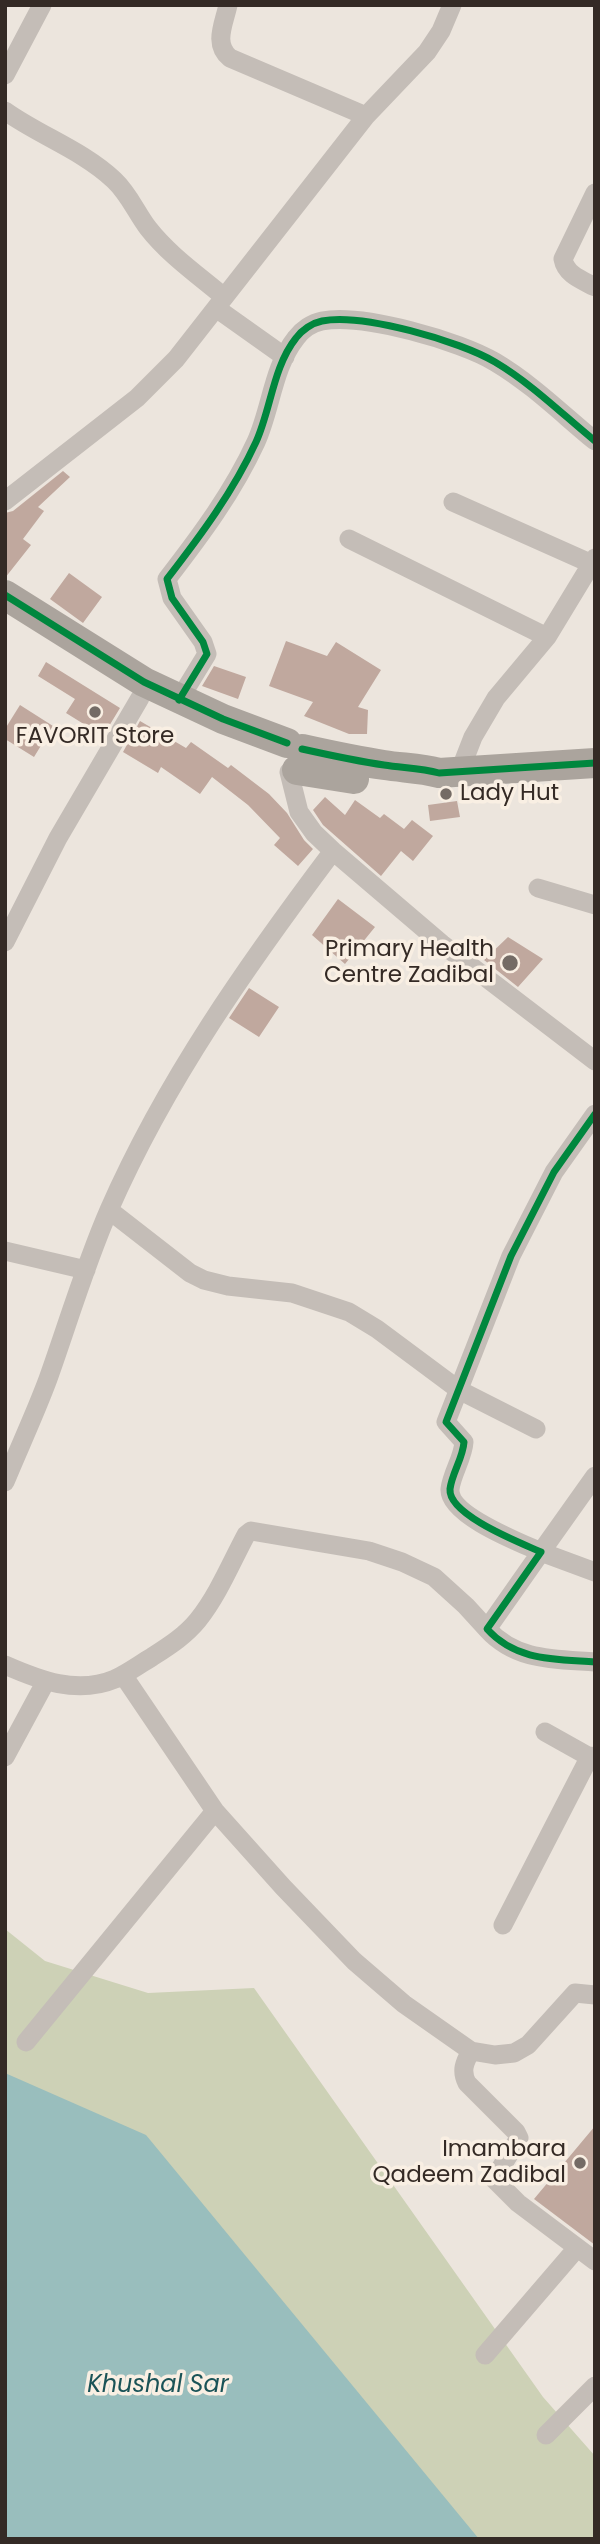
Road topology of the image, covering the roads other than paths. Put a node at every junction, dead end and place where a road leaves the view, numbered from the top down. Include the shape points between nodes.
1 (42, 5) edge
2 (228, 5) edge
3 (452, 5) edge
4 (5, 75) edge
5 (5, 111) edge
6 (366, 116) junction
7 (595, 193) edge
8 (595, 287) edge
9 (220, 302) junction
10 (285, 356) junction
11 (595, 440) edge
12 (5, 501) edge
13 (453, 502) dead end
14 (349, 539) dead end
15 (593, 561) edge
16 (5, 595) edge
17 (5, 613) edge
18 (547, 637) junction
19 (141, 698) junction
20 (179, 700) junction
21 (290, 758) junction
22 (595, 763) edge
23 (449, 773) junction
24 (333, 851) junction
25 (537, 888) dead end
26 (595, 905) edge
27 (5, 942) edge
28 (595, 1061) edge
29 (595, 1114) edge
30 (109, 1210) junction
31 (5, 1251) edge
32 (86, 1270) junction
33 (459, 1390) junction
34 (536, 1429) dead end
35 (595, 1476) edge
36 (5, 1482) edge
37 (541, 1552) junction
38 (595, 1572) edge
39 (487, 1629) junction
40 (595, 1662) edge
41 (5, 1665) edge
42 (123, 1675) junction
43 (46, 1681) junction
44 (545, 1732) dead end
45 (5, 1757) edge
46 (592, 1758) edge
47 (215, 1811) junction
48 (503, 1925) dead end
49 (595, 1995) edge
50 (26, 2042) dead end
51 (471, 2051) junction
52 (577, 2248) junction
53 (595, 2261) edge
54 (485, 2355) dead end
55 (595, 2386) edge
56 (546, 2435) dead end

1 - 4 street
2 - 6 street via 219,43 222,52
3 - 6 street via 442,32 427,52
5 - 9 street via 104,171 127,194 149,229
6 - 9 street
7 - 8 street via 564,259 572,274
9 - 10 street
9 - 12 street via 176,359 137,398
10 - 11 street via 305,329 325,320 367,322 436,339 493,360
10 - 20 street via 242,471 207,528 167,579 172,598 204,642 207,654
13 - 15 street
14 - 18 street
15 - 18 street
16 - 20 highway
17 - 19 highway
18 - 23 street via 496,698
19 - 21 highway via 216,736
19 - 27 street via 58,838
20 - 21 highway
21 - 23 highway via 339,758
21 - 24 street via 299,812
22 - 23 highway
24 - 28 street via 442,944
24 - 30 street via 241,975 198,1042
25 - 26 street
29 - 33 street via 554,1172 520,1238
30 - 32 street
30 - 33 street via 204,1280 292,1293 349,1312
31 - 32 street
32 - 36 street
33 - 34 street
33 - 37 street via 446,1422 464,1441 450,1490 454,1502 493,1530
35 - 37 street
37 - 38 street
37 - 39 street
39 - 40 street via 500,1644 528,1655
39 - 42 street via 434,1577 402,1562 369,1551 251,1531 185,1636
41 - 43 street
42 - 43 street via 87,1685
42 - 47 street
43 - 45 street
44 - 46 street
46 - 48 street
47 - 50 street
47 - 51 street via 354,1961 404,2004
49 - 51 street via 575,1993 528,2045 514,2053
51 - 52 street via 463,2074 467,2083 519,2138 494,2179
52 - 53 street
52 - 54 street
55 - 56 street

